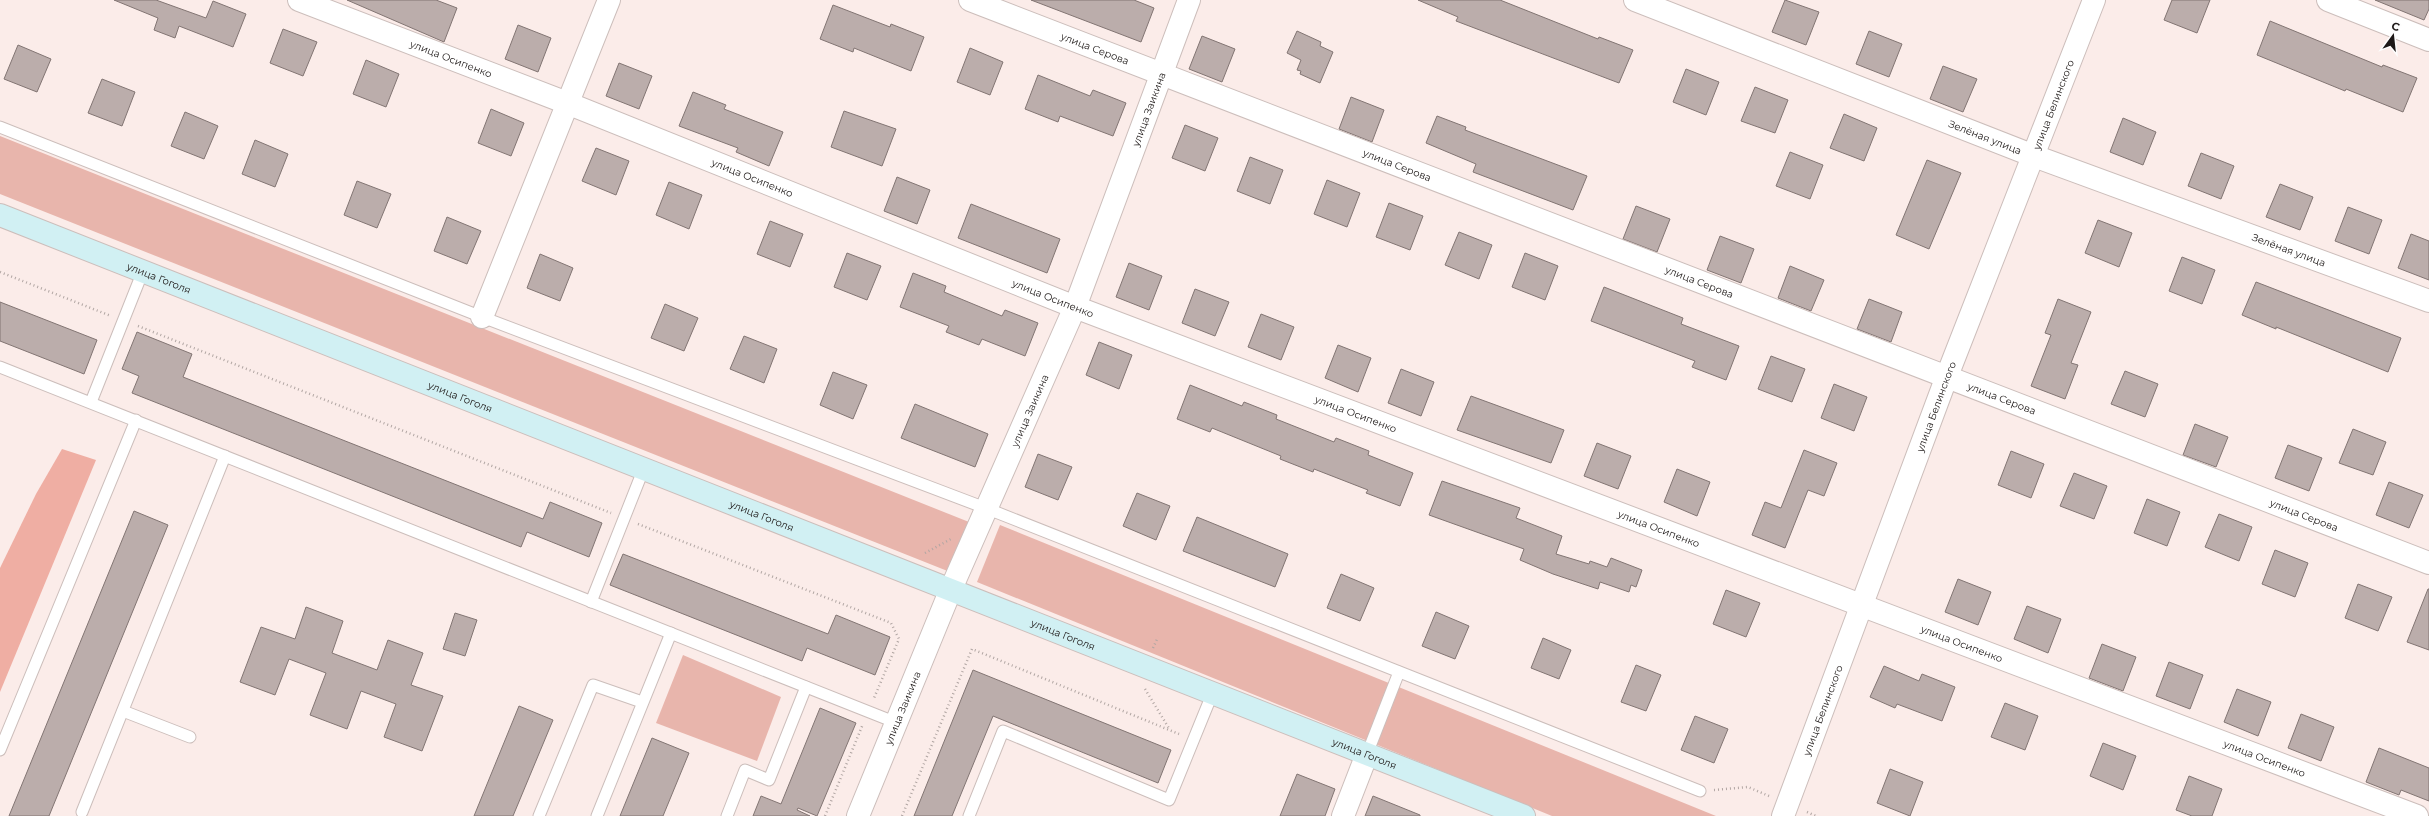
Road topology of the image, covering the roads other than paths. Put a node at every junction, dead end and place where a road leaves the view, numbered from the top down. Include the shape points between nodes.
1 (299, 0) edge
2 (609, 0) edge
3 (970, 0) edge
4 (1190, 0) edge
5 (1634, 0) edge
6 (2094, 0) edge
7 (2328, 0) edge
8 (2429, 40) edge
9 (1161, 74) junction
10 (567, 103) junction
11 (0, 127) edge
12 (2034, 156) junction
13 (0, 214) edge
14 (143, 271) junction
15 (2429, 301) edge
16 (1075, 307) junction
17 (482, 317) junction
18 (0, 367) edge
19 (1947, 376) junction
20 (90, 402) junction
21 (136, 420) junction
22 (225, 456) junction
23 (644, 468) junction
24 (988, 509) junction
25 (2429, 563) edge
26 (951, 589) junction
27 (590, 602) junction
28 (1861, 607) junction
29 (671, 633) junction
30 (1400, 672) junction
31 (806, 688) junction
32 (1213, 692) junction
33 (642, 702) junction
34 (123, 710) junction
35 (897, 723) junction
36 (190, 737) dead end
37 (0, 750) edge
38 (1367, 754) junction
39 (1700, 791) road end
40 (1785, 810) edge
41 (82, 812) dead end
42 (539, 816) edge
43 (597, 816) edge
44 (727, 816) edge
45 (858, 816) edge
46 (969, 816) edge
47 (1343, 816) edge
48 (1524, 816) edge
49 (2417, 816) edge

1 - 10 street, улица Осипенко
2 - 10 street
3 - 9 street, улица Серова
4 - 9 street, улица Заикина
5 - 12 street, Зелёная улица
6 - 12 street, улица Белинского
7 - 8 street
9 - 16 street, улица Заикина
9 - 19 street, улица Серова
10 - 16 street, улица Осипенко
10 - 17 street
11 - 17 lane
12 - 15 street, Зелёная улица
12 - 19 street, улица Белинского
13 - 14 main road, улица Гоголя
14 - 20 lane
14 - 23 main road, улица Гоголя
16 - 24 street, улица Заикина
16 - 28 street, улица Осипенко
17 - 24 lane
18 - 20 lane
19 - 25 street, улица Серова
19 - 28 street, улица Белинского
20 - 21 lane
21 - 22 lane
21 - 37 lane
22 - 27 lane
22 - 34 lane
23 - 26 main road, улица Гоголя
23 - 27 lane
24 - 26 street, улица Заикина
24 - 30 lane
26 - 32 main road, улица Гоголя
26 - 35 street, улица Заикина
27 - 29 lane
28 - 40 street, улица Белинского
28 - 49 street, улица Осипенко
29 - 31 lane
29 - 33 lane
30 - 38 lane
30 - 39 lane
31 - 35 lane
31 - 44 lane via 769,780 745,770
32 - 38 main road, улица Гоголя
32 - 46 lane via 1169,800 1003,732
33 - 42 lane via 593,685
33 - 43 lane
34 - 36 lane
34 - 41 lane
35 - 45 street, улица Заикина
38 - 47 street
38 - 48 main road, улица Гоголя

